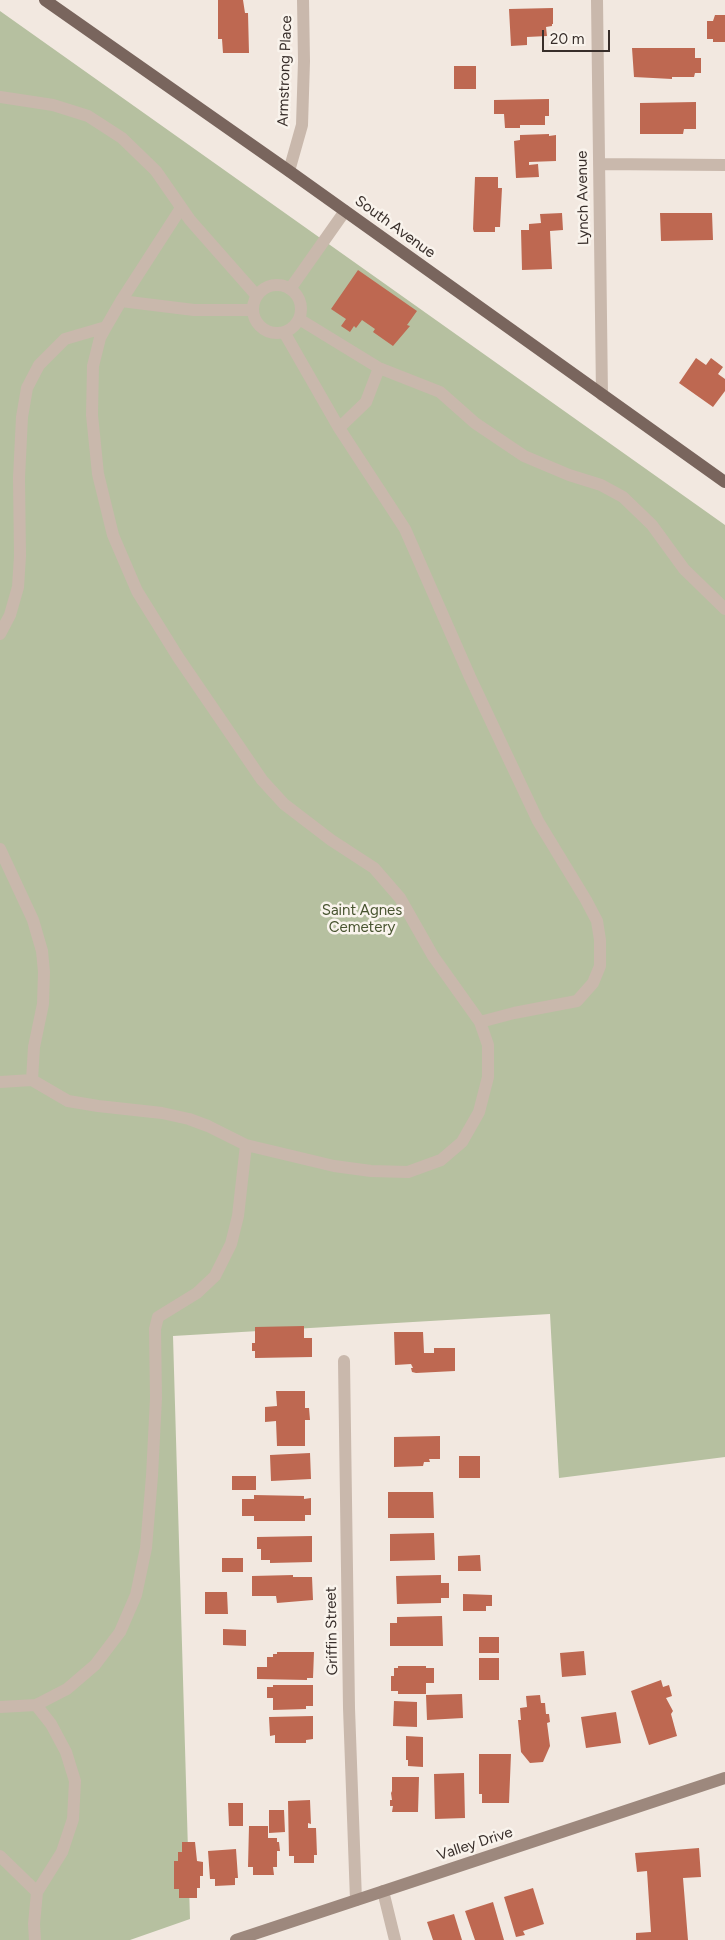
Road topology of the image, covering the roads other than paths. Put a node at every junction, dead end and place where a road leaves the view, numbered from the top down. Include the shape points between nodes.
1 (45, 0) edge
2 (303, 0) edge
3 (598, 0) edge
4 (0, 97) edge
5 (599, 164) junction
6 (725, 164) edge
7 (289, 171) junction
8 (181, 208) junction
9 (345, 211) junction
10 (290, 289) junction
11 (257, 296) junction
12 (120, 301) junction
13 (253, 310) junction
14 (298, 319) junction
15 (106, 327) junction
16 (284, 332) junction
17 (379, 368) junction
18 (602, 395) junction
19 (339, 428) junction
20 (725, 482) edge
21 (725, 609) edge
22 (0, 634) edge
23 (0, 849) edge
24 (480, 1022) junction
25 (32, 1080) junction
26 (0, 1082) edge
27 (246, 1145) junction
28 (344, 1361) dead end
29 (36, 1705) junction
30 (0, 1707) edge
31 (725, 1778) edge
32 (0, 1856) edge
33 (383, 1891) junction
34 (37, 1892) junction
35 (356, 1900) junction
36 (35, 1940) edge
37 (236, 1940) edge
38 (395, 1940) edge

1 - 7 main road, South Avenue
2 - 7 street, Armstrong Place via 302,125
3 - 5 street, Lynch Avenue
4 - 8 street via 53,105 88,116 122,138 156,171
5 - 6 street
5 - 18 street, Lynch Avenue
7 - 9 main road, South Avenue
8 - 11 street
8 - 12 street
9 - 10 street
9 - 18 main road, South Avenue
10 - 11 street via 268,286
10 - 14 street via 300,303
11 - 13 street
12 - 13 street via 194,310
12 - 15 street
13 - 16 street via 254,318 264,330
14 - 16 street
14 - 17 street
15 - 22 street via 65,339 40,364 27,388 19,478 18,587
15 - 24 street via 93,366 92,416 98,474 113,536 137,591 262,780 284,804 374,868 400,898 433,956
16 - 19 street
17 - 19 street via 366,402
17 - 21 street via 440,392 475,422 524,456 623,497 652,525 684,569
18 - 20 main road, South Avenue
19 - 24 street via 405,529 538,821 596,922 600,966 593,983 577,1001
23 - 25 street via 33,920 42,951 43,1004 34,1047
24 - 27 street via 488,1045 488,1077 479,1112 462,1142 441,1160 408,1172 370,1171
25 - 26 street
25 - 27 street via 68,1101 189,1119
27 - 29 street via 238,1216 231,1244 215,1276 196,1293 158,1317 155,1329 152,1476 146,1548 136,1595 120,1632 96,1665 67,1688
28 - 35 street, Griffin Street via 349,1698
29 - 30 street
29 - 34 street via 66,1752 75,1781 74,1819 62,1852
31 - 33 main road, Valley Drive
32 - 34 street
33 - 35 main road, Valley Drive
33 - 38 street
34 - 36 street
35 - 37 main road, Valley Drive

